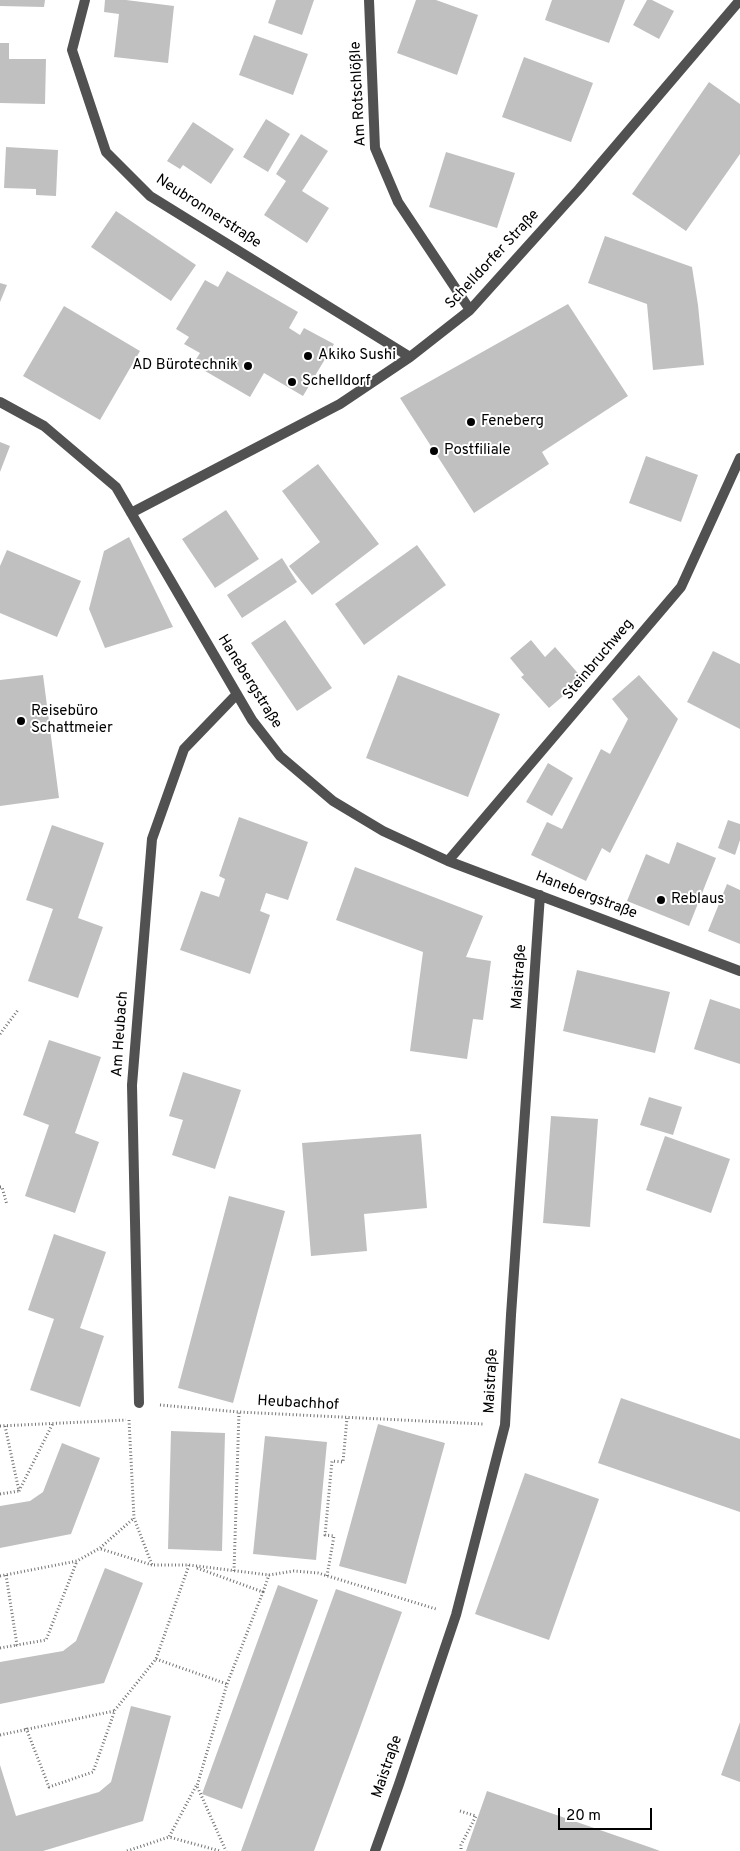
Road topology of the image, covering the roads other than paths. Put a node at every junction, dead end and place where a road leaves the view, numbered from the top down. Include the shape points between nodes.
1 (85, 0) edge
2 (369, 0) edge
3 (740, 0) edge
4 (470, 310) junction
5 (410, 357) junction
6 (0, 402) edge
7 (740, 458) edge
8 (131, 513) junction
9 (237, 694) junction
10 (448, 861) junction
11 (540, 895) junction
12 (740, 971) edge
13 (139, 1403) road end
14 (375, 1851) edge

1 - 5 street, Neubronnerstraße via 72,50 106,152 150,196
2 - 4 street, Am Rotschlößle via 375,148 398,202
3 - 4 street, Schelldorfer Straße via 579,189
4 - 5 street, Schelldorfer Straße
5 - 8 street, Schelldorfer Straße via 340,404
6 - 8 street, Hanebergstraße via 44,426 109,481
7 - 10 street, Steinbruchweg via 681,588
8 - 9 street, Hanebergstraße
9 - 10 street, Hanebergstraße via 280,756 333,801 383,831
9 - 13 street, Am Heubach via 184,749 152,839 132,1085
10 - 11 street, Hanebergstraße
11 - 12 street, Hanebergstraße
11 - 14 street, Maistraße via 505,1425 456,1615

